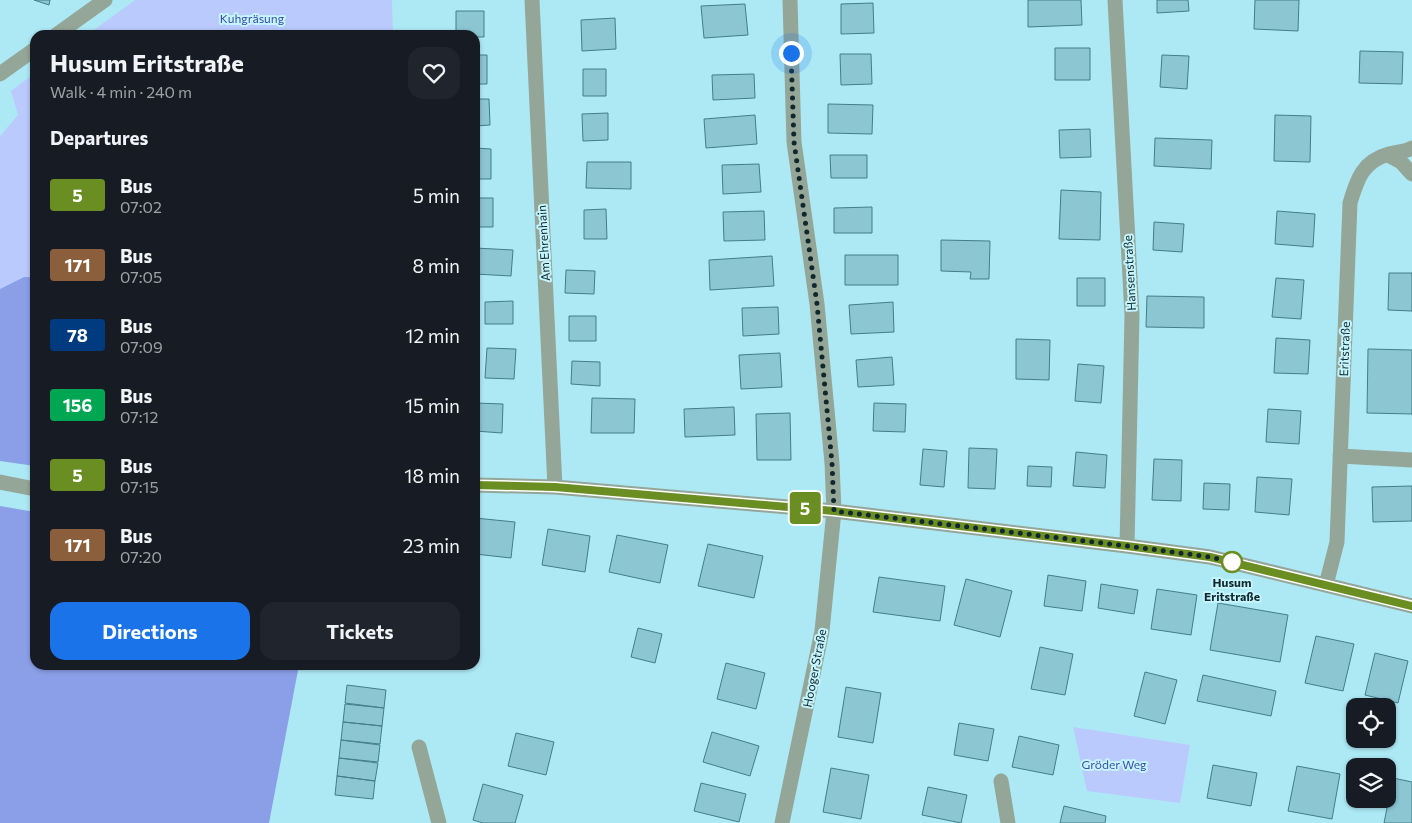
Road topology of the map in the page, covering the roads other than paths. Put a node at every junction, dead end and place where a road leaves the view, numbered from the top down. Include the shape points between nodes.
1 (105, 0) edge
2 (532, 0) edge
3 (790, 0) edge
4 (1115, 0) edge
5 (63, 30) edge
6 (30, 53) edge
7 (0, 74) edge
8 (1412, 148) edge
9 (1388, 154) junction
10 (1412, 174) edge
11 (1340, 456) junction
12 (1412, 460) edge
13 (0, 482) edge
14 (480, 485) edge
15 (555, 487) junction
16 (30, 488) edge
17 (834, 511) junction
18 (1127, 546) junction
19 (1326, 585) junction
20 (1412, 606) edge
21 (419, 748) dead end
22 (1001, 781) dead end
23 (439, 823) edge
24 (782, 823) edge
25 (1008, 823) edge

1 - 5 street
2 - 15 street, Am Ehrenhain
3 - 17 street, Hooger Straße via 794,142 817,304
4 - 18 street, Hansenstraße via 1132,314
6 - 7 street
8 - 9 street, Eritstraße
9 - 10 street
9 - 11 street, Eritstraße via 1365,168 1357,180 1350,203
11 - 12 street
11 - 19 street, Eritstraße via 1336,542
13 - 16 street
14 - 15 street
15 - 17 street
17 - 18 street
17 - 24 street, Hooger Straße via 822,631
18 - 19 street via 1210,557
19 - 20 street
21 - 23 street
22 - 25 street

